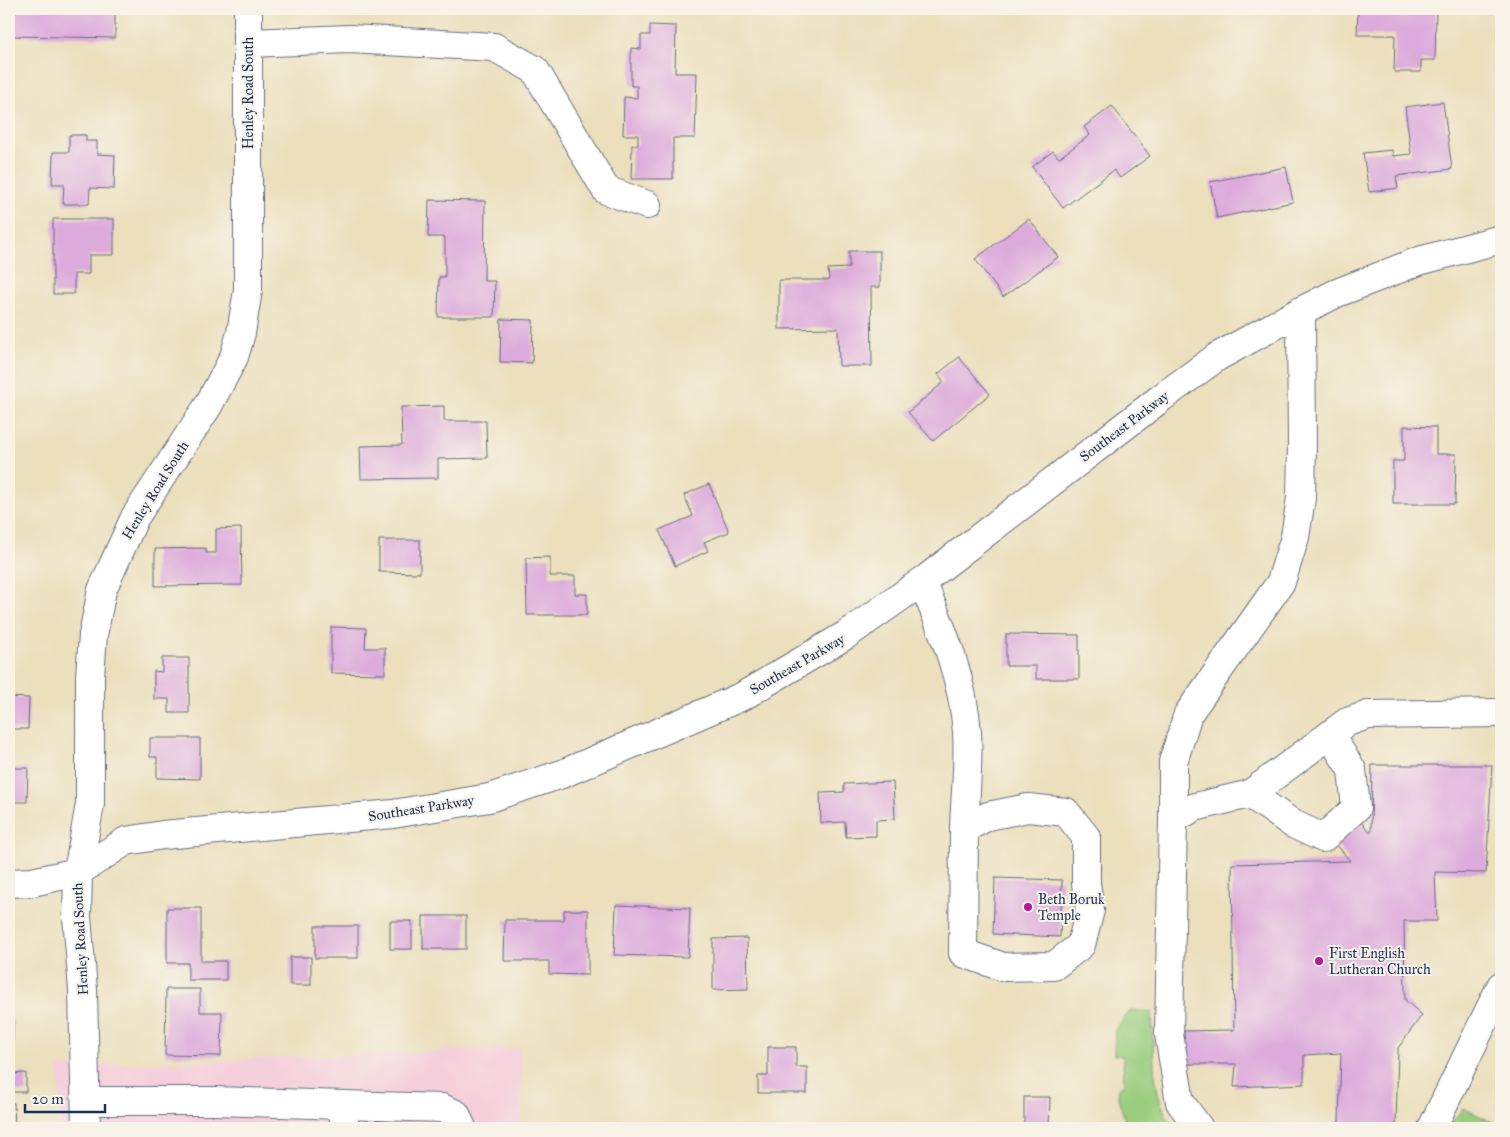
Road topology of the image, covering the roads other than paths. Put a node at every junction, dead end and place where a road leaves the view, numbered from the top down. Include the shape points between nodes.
1 (248, 9) edge
2 (248, 43) junction
3 (647, 205) dead end
4 (1501, 239) edge
5 (1300, 311) junction
6 (922, 582) junction
7 (1501, 713) edge
8 (1330, 735) junction
9 (1250, 794) junction
10 (1174, 819) junction
11 (964, 829) junction
12 (78, 872) junction
13 (9, 883) edge
14 (1501, 986) edge
15 (86, 1101) junction
16 (344, 1117) edge
17 (86, 1128) edge
18 (462, 1128) edge
19 (1198, 1128) edge
20 (1432, 1128) edge

1 - 2 street, Henley Road South
2 - 3 street via 350,39 494,47 535,70 606,190
2 - 12 street, Henley Road South via 248,290 242,333 234,357 208,406 135,517 102,590 90,676 90,804
4 - 5 street, Southeast Parkway via 1419,261
5 - 6 street, Southeast Parkway via 1217,357
5 - 10 street via 1302,463 1295,536 1281,582 1188,714 1173,762
6 - 11 street via 947,641 961,688 967,733
6 - 12 street, Southeast Parkway via 846,635 742,696 562,774 489,798 393,814 126,841
7 - 8 street via 1368,715 1347,722
8 - 9 street
8 - 9 street via 1352,770 1356,808 1323,838 1293,824
9 - 10 street via 1195,807
10 - 19 street via 1169,1034 1180,1102
11 - 11 street via 963,954 1004,967 1054,966 1081,944 1090,910 1086,883 1086,837 1066,812 1028,808 988,816
12 - 13 street, Southeast Parkway via 32,882
12 - 15 street, Henley Road South via 77,917
14 - 20 street
15 - 16 street via 214,1101
15 - 17 street, Henley Road South
16 - 18 street via 442,1108 456,1114

